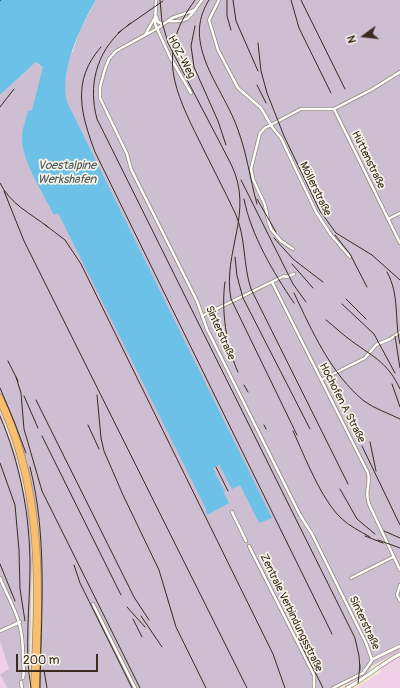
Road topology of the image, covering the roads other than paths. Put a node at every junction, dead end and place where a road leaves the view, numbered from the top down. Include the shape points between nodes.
1 (156, 0) edge
2 (202, 0) edge
3 (219, 0) edge
4 (195, 10) junction
5 (155, 14) junction
6 (154, 18) junction
7 (168, 21) junction
8 (163, 24) junction
9 (158, 28) junction
10 (143, 37) junction
11 (400, 72) edge
12 (191, 93) dead end
13 (334, 109) junction
14 (271, 125) junction
15 (400, 213) edge
16 (388, 219) junction
17 (400, 243) edge
18 (293, 249) dead end
19 (350, 257) dead end
20 (294, 274) dead end
21 (272, 282) junction
22 (202, 316) junction
23 (400, 332) edge
24 (321, 380) junction
25 (0, 396) edge
26 (0, 403) edge
27 (232, 512) dead end
28 (246, 541) dead end
29 (249, 546) dead end
30 (393, 557) junction
31 (400, 570) edge
32 (0, 578) edge
33 (351, 578) dead end
34 (400, 585) edge
35 (400, 601) edge
36 (93, 604) dead end
37 (20, 622) junction
38 (0, 631) edge
39 (36, 631) junction
40 (400, 646) edge
41 (400, 654) edge
42 (372, 660) junction
43 (23, 678) dead end
44 (22, 682) dead end
45 (355, 684) junction
46 (22, 688) edge
47 (33, 688) edge
48 (37, 688) edge
49 (134, 688) edge
50 (314, 688) edge
51 (333, 688) edge
52 (347, 688) edge
53 (352, 688) edge

1 - 5 street
2 - 4 street
3 - 14 street, Möllerstraße via 209,20 218,50 238,88 261,108
4 - 7 street, Sinterstraße
4 - 7 street via 187,20
5 - 6 street
5 - 8 street via 157,20
6 - 9 street, HOZ-Weg
6 - 10 street
7 - 8 street, Sinterstraße
8 - 9 street, Sinterstraße
9 - 10 street, Sinterstraße
9 - 12 street, HOZ-Weg via 170,57
10 - 22 street, Sinterstraße via 120,49 109,59 100,88 100,98 127,154 131,169 198,301
11 - 13 street
13 - 14 street via 300,109
13 - 16 street, Hüttenstraße
14 - 18 street via 260,133 251,169 265,205 269,224 281,241
14 - 19 street, Möllerstraße via 282,138 320,218
15 - 16 street
16 - 17 street, Hüttenstraße
20 - 21 street
21 - 22 street
21 - 24 street, Hochofen A Straße
22 - 42 street, Sinterstraße via 363,636
23 - 24 street via 376,345 365,358
24 - 30 street, Hochofen A Straße via 368,473 367,498
25 - 39 main road via 24,457 34,506 38,558
26 - 39 main road via 19,452 31,506 35,550
27 - 28 street
29 - 50 street, Zentrale Verbindungsstraße via 314,675
30 - 31 street, Hochofen A Straße
30 - 33 street
32 - 37 street
34 - 35 street via 397,595
36 - 49 street
37 - 38 street
37 - 43 street via 23,639
39 - 47 main road
39 - 48 main road
40 - 42 street
41 - 45 street via 381,664 365,679
42 - 51 street via 362,673
44 - 46 street
45 - 52 street
45 - 53 street

